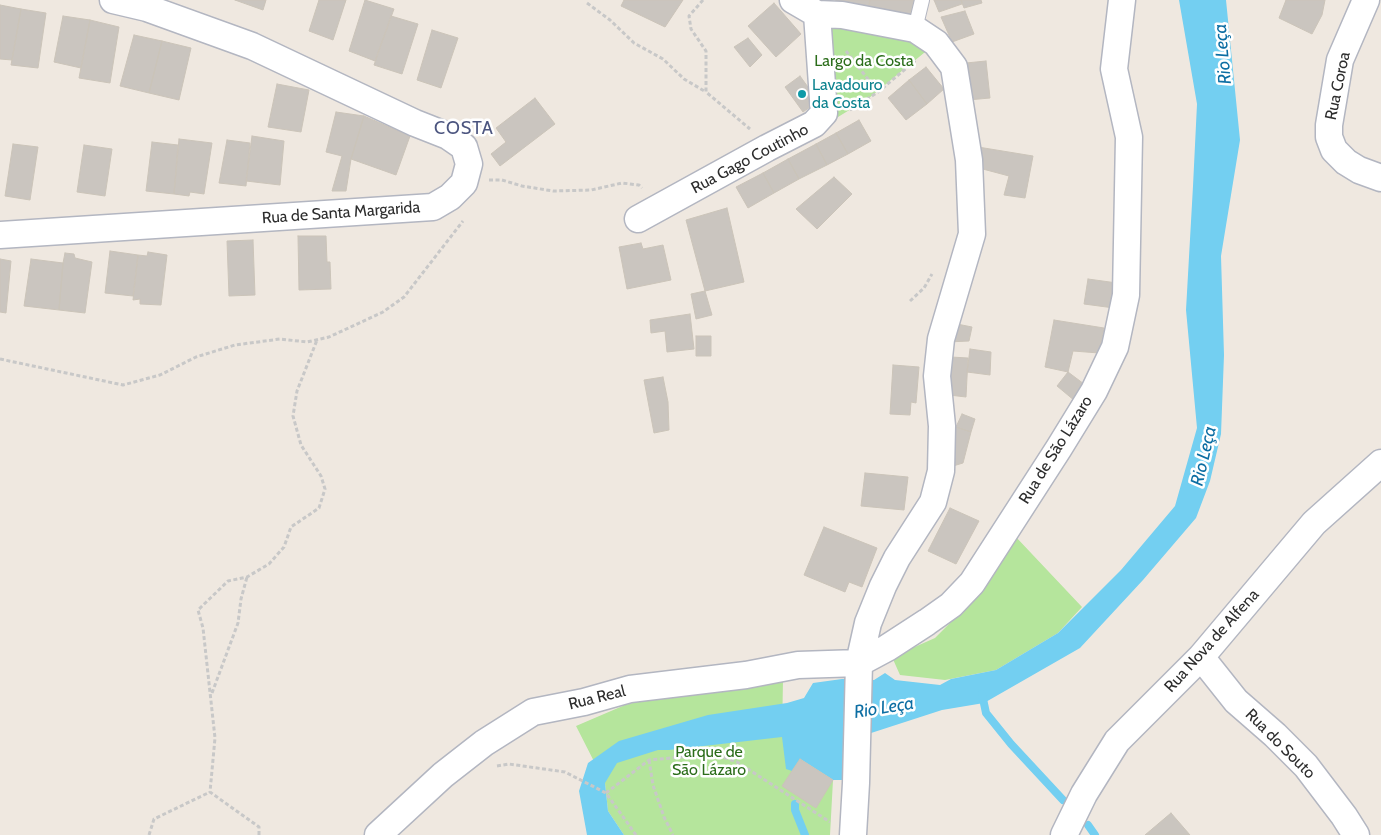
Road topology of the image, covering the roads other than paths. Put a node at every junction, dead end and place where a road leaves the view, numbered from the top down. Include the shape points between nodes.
1 (113, 0) edge
2 (794, 0) edge
3 (922, 0) edge
4 (1122, 0) edge
5 (1366, 0) edge
6 (817, 14) junction
7 (925, 36) junction
8 (1381, 178) edge
9 (650, 213) road end
10 (0, 235) edge
11 (1381, 463) edge
12 (1201, 656) junction
13 (859, 669) junction
14 (378, 835) edge
15 (853, 835) edge
16 (1064, 835) edge
17 (1356, 835) edge

1 - 10 street, Rua de Santa Margarida via 147,8 252,46 448,136 464,147 469,164 464,183 433,207
2 - 6 street
3 - 7 lane
4 - 13 street, Rua de São Lázaro via 1114,69 1129,137 1126,296 1115,347 1094,391 972,583 951,605
5 - 8 street, Rua Coroa via 1340,60 1329,137 1334,150 1346,162
6 - 7 street via 842,15
6 - 9 street, Rua Gago Coutinho via 824,113 814,124
7 - 13 street via 954,67 969,160 972,234 941,339 937,376 942,426 941,471 933,502 883,586 868,624
11 - 12 street, Rua Nova de Alfena via 1314,523
12 - 16 street, Rua Nova de Alfena via 1117,741 1084,794
12 - 17 street, Rua do Souto via 1236,701 1306,766
13 - 14 street, Rua Real via 798,665 746,675 630,689 533,712 484,743 443,775
13 - 15 street

